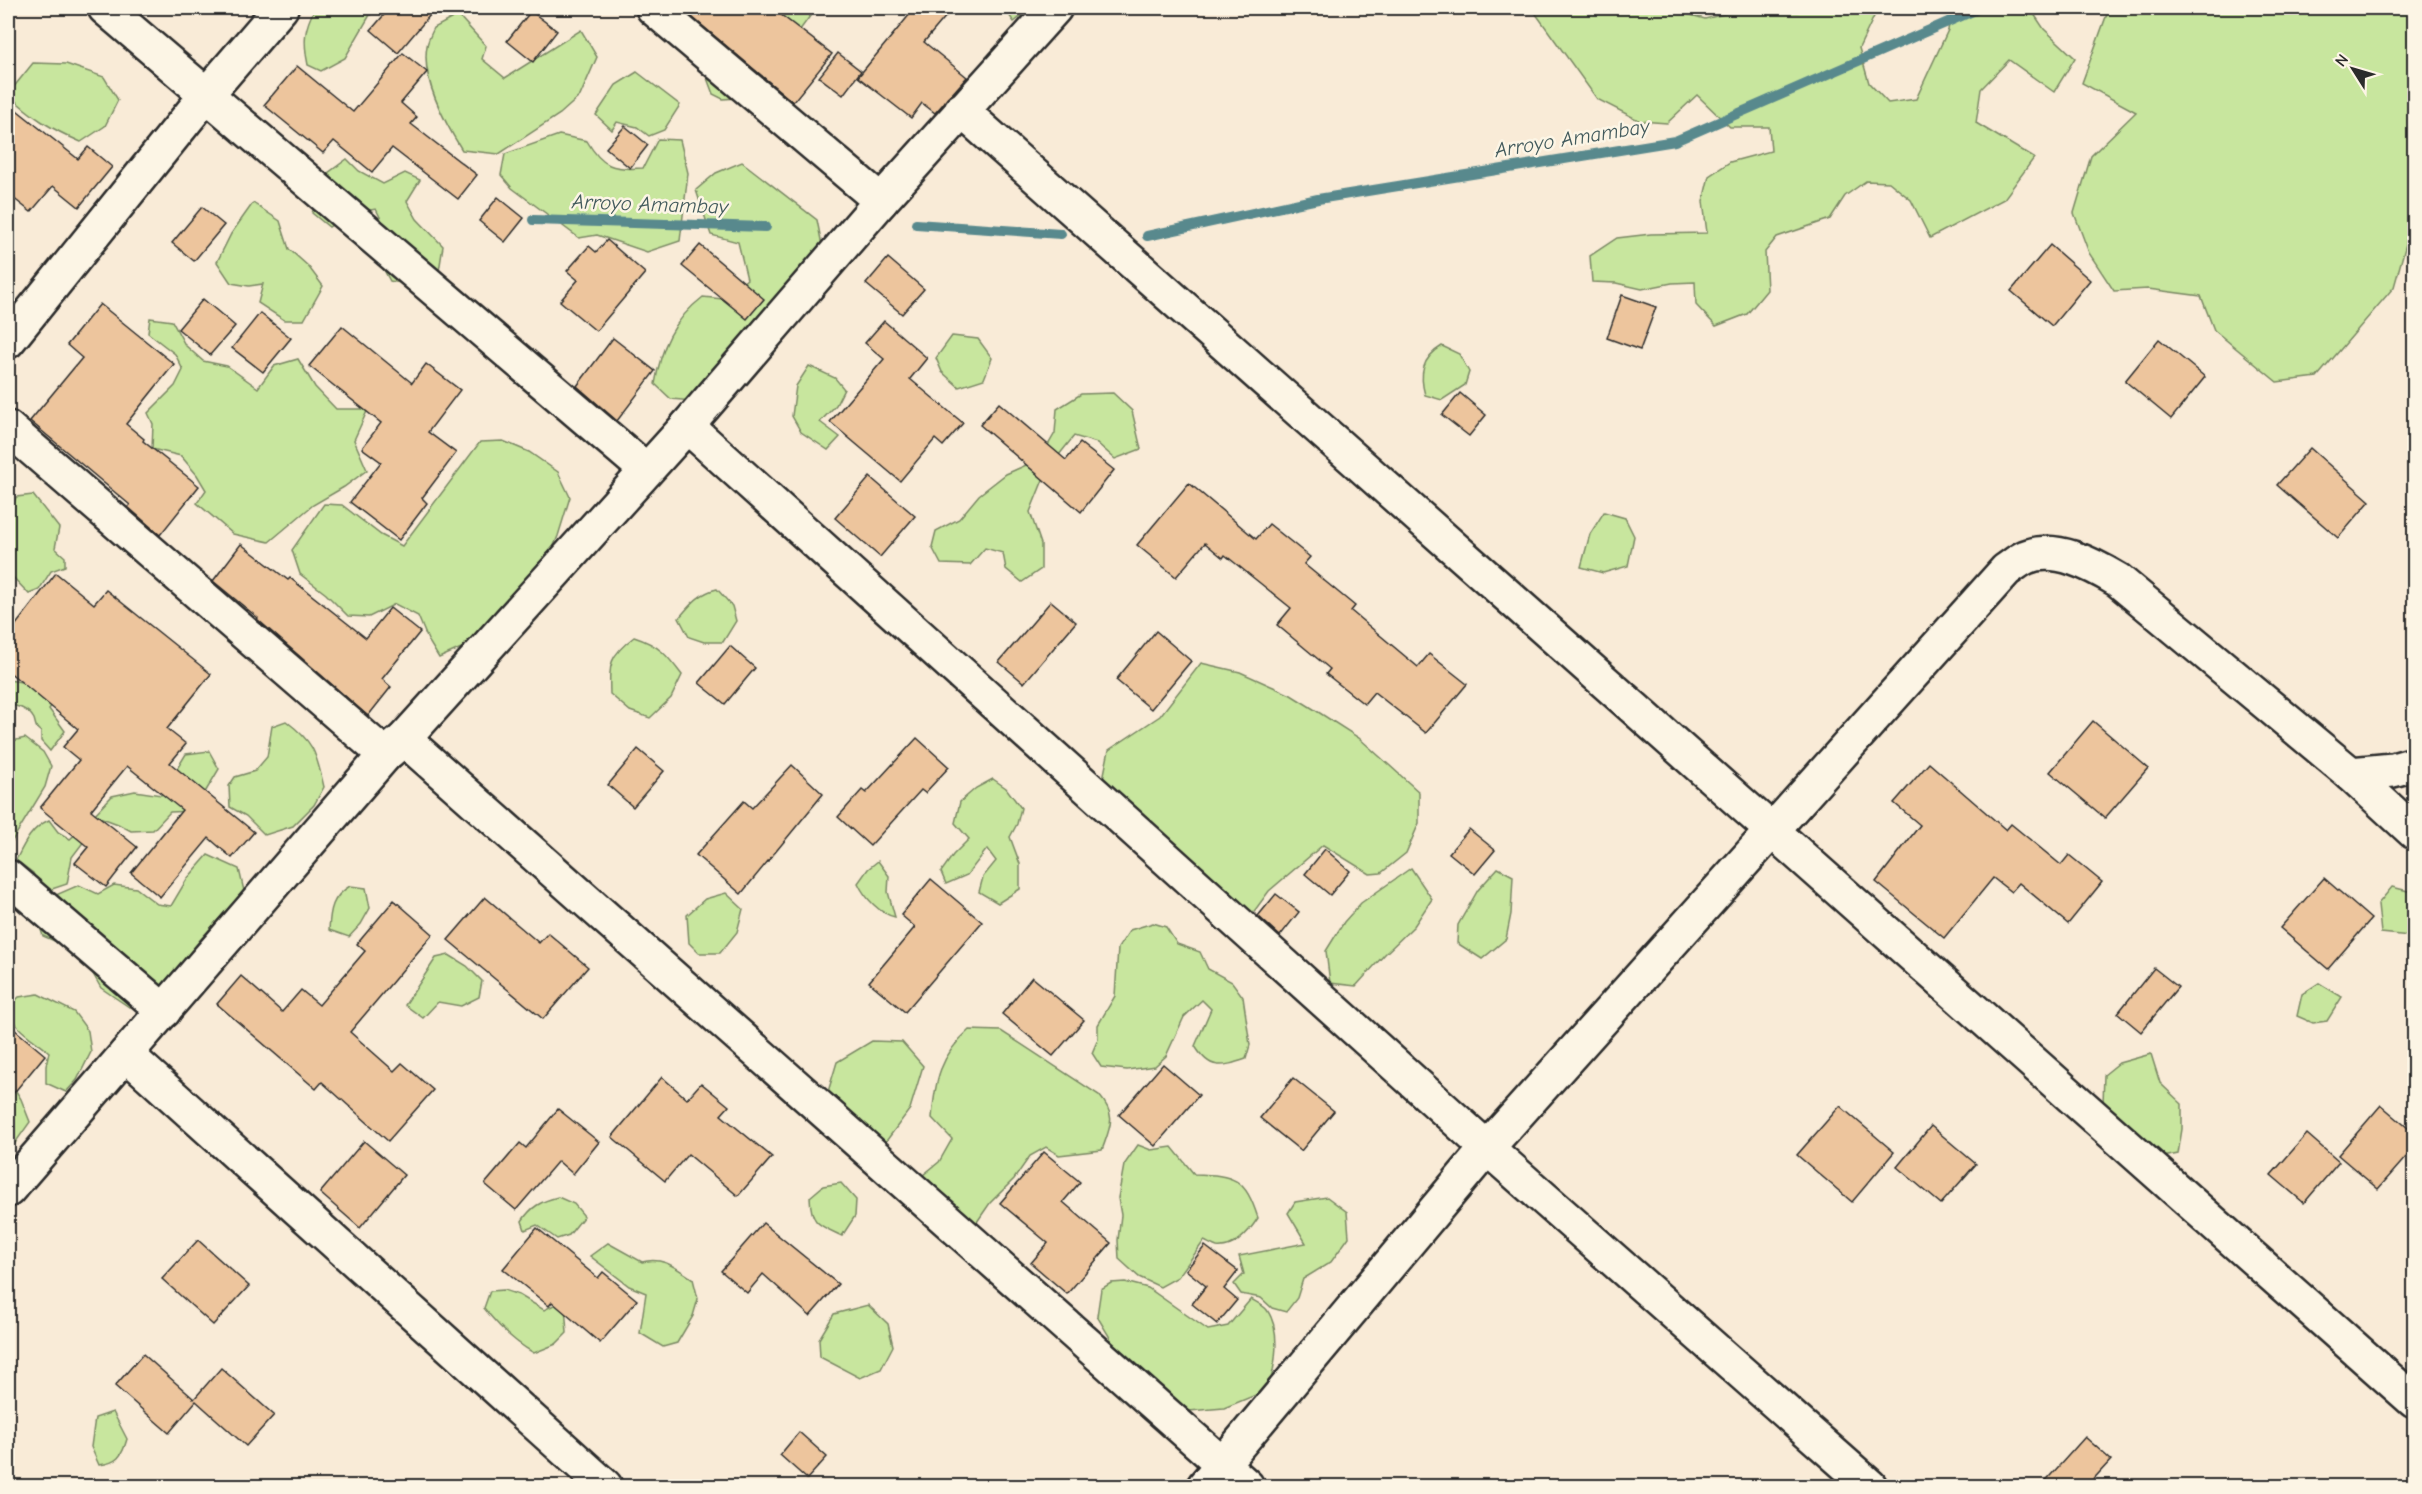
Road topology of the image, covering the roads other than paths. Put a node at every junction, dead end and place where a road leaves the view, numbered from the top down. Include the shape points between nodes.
1 (105, 8) edge
2 (280, 8) edge
3 (652, 8) edge
4 (1055, 8) edge
5 (207, 94) junction
6 (961, 110) junction
7 (881, 201) junction
8 (8, 341) edge
9 (687, 426) junction
10 (8, 428) edge
11 (646, 470) junction
12 (394, 747) junction
13 (2415, 764) edge
14 (2351, 774) junction
15 (1774, 830) junction
16 (2415, 832) edge
17 (8, 877) edge
18 (164, 1011) junction
19 (126, 1054) junction
20 (1487, 1148) junction
21 (8, 1190) edge
22 (2415, 1401) edge
23 (1213, 1476) edge
24 (605, 1486) edge
25 (1247, 1486) edge
26 (1870, 1486) edge

1 - 5 street
2 - 5 street
3 - 7 street
4 - 6 street
5 - 8 street
5 - 11 street
6 - 7 street
6 - 15 street
7 - 9 street
9 - 11 street
9 - 20 street
10 - 12 street
11 - 12 street
12 - 18 street
12 - 23 street
13 - 14 street
14 - 15 street via 2118,580 2092,565 2059,554 2027,557 2006,570
14 - 16 street
15 - 20 street
15 - 22 street
17 - 18 street
18 - 19 street
19 - 21 street
19 - 24 street
20 - 23 street
20 - 26 street
23 - 25 street

